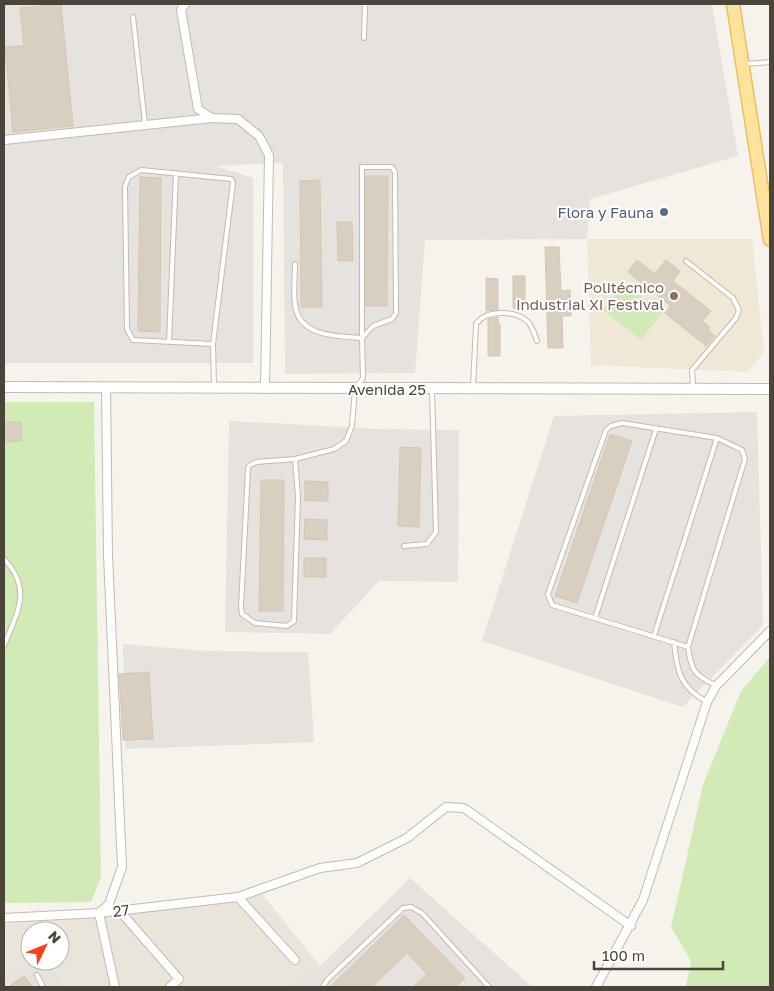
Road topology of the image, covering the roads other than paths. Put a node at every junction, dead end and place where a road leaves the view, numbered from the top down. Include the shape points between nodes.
1 (185, 4) edge
2 (365, 4) edge
3 (733, 4) edge
4 (133, 17) dead end
5 (364, 38) dead end
6 (770, 62) edge
7 (743, 65) junction
8 (212, 118) junction
9 (145, 125) junction
10 (4, 140) edge
11 (176, 173) junction
12 (770, 240) edge
13 (686, 261) dead end
14 (295, 264) dead end
15 (362, 338) junction
16 (537, 341) dead end
17 (170, 342) junction
18 (213, 344) junction
19 (4, 387) edge
20 (106, 387) junction
21 (214, 389) junction
22 (265, 389) junction
23 (355, 389) junction
24 (432, 389) junction
25 (473, 389) junction
26 (693, 389) junction
27 (770, 389) edge
28 (656, 429) junction
29 (717, 438) junction
30 (295, 459) junction
31 (404, 546) dead end
32 (4, 559) edge
33 (595, 618) junction
34 (770, 631) edge
35 (654, 636) junction
36 (674, 642) junction
37 (4, 646) edge
38 (688, 647) junction
39 (716, 686) junction
40 (707, 702) junction
41 (238, 897) junction
42 (119, 910) junction
43 (99, 913) junction
44 (4, 918) edge
45 (631, 926) junction
46 (295, 960) dead end
47 (37, 975) dead end
48 (43, 987) edge
49 (115, 987) edge
50 (170, 987) edge
51 (323, 987) edge
52 (489, 987) edge
53 (596, 987) edge

1 - 8 street via 181,10 198,109
2 - 5 lane
3 - 7 main road
4 - 9 lane
6 - 7 lane
7 - 12 main road
8 - 9 street
8 - 22 street via 238,119 259,136 269,155
9 - 10 street
11 - 17 lane
11 - 17 lane via 141,170 129,177 125,186 127,329 133,340
11 - 18 lane via 231,179 233,182
13 - 26 lane via 733,298 739,310 736,318 692,370
14 - 15 lane via 295,306 305,324 323,335
15 - 15 lane via 362,167 392,167 395,172 396,313 392,319 373,326
15 - 23 lane via 363,378
16 - 25 lane via 528,322 520,316 508,313 480,318 476,324
17 - 18 lane
18 - 21 lane
19 - 20 street, Avenida 25
20 - 21 street, Avenida 25
20 - 43 street via 108,555 122,867 109,904
21 - 22 street, Avenida 25
22 - 23 street, Avenida 25
23 - 24 street, Avenida 25
23 - 30 lane via 352,426 346,441 334,449
24 - 25 street, Avenida 25
24 - 31 lane via 436,532 427,544
25 - 26 street, Avenida 25
26 - 27 street, Avenida 25
28 - 29 lane
28 - 33 lane
28 - 33 lane via 622,423 606,430 548,594 552,605
29 - 35 lane
29 - 38 lane via 742,450 745,459
30 - 30 lane via 298,496 294,621 287,626 255,623 242,614 240,607 248,470 256,462
32 - 37 lane via 18,577 22,596
33 - 35 lane
34 - 39 street
35 - 36 lane
36 - 38 lane
36 - 40 lane via 675,659 684,686
38 - 39 lane via 694,672
39 - 40 street
40 - 45 street via 643,900
41 - 42 street, 27
41 - 45 street, 27 via 320,868 357,863 407,838 446,807 464,808
41 - 46 street
42 - 43 street, 27
42 - 50 street via 179,979
43 - 44 street, 27
43 - 49 street
45 - 53 street
47 - 48 lane
51 - 52 lane via 403,908 411,907 422,913

